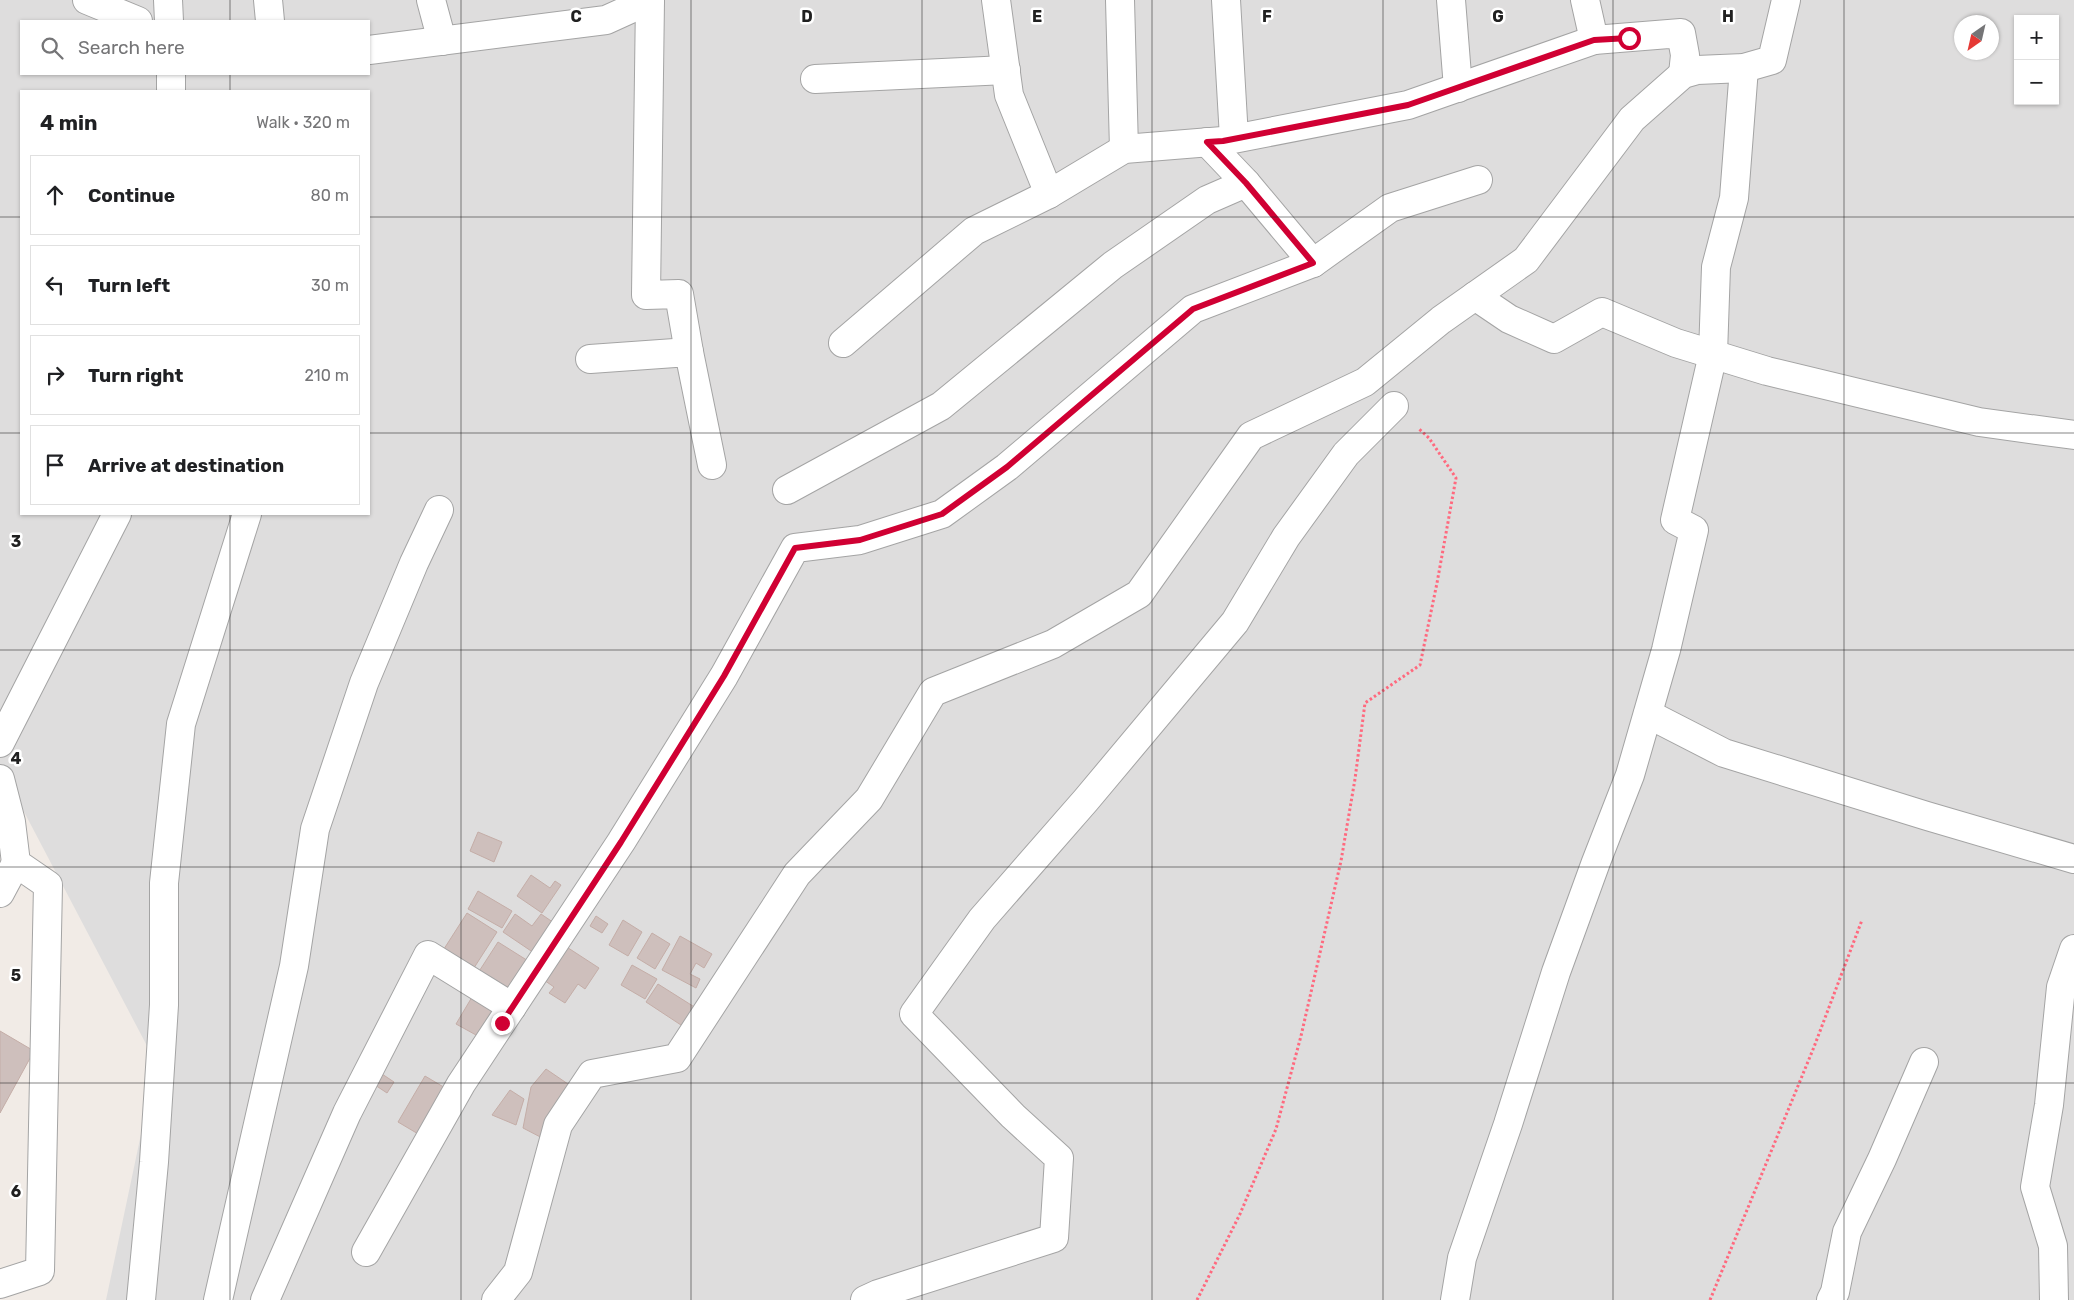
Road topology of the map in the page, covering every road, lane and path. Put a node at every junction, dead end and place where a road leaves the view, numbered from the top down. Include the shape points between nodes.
1 (87, 0) edge
2 (168, 0) edge
3 (268, 0) edge
4 (432, 0) edge
5 (650, 0) edge
6 (996, 0) edge
7 (1120, 0) edge
8 (1226, 0) edge
9 (1451, 0) edge
10 (1585, 0) edge
11 (1786, 0) edge
12 (136, 20) edge
13 (169, 20) edge
14 (270, 20) edge
15 (1594, 40) junction
16 (442, 41) junction
17 (370, 50) edge
18 (1744, 68) junction
19 (1006, 70) junction
20 (1683, 74) junction
21 (815, 79) dead end
22 (1458, 88) junction
23 (1234, 138) junction
24 (1207, 142) junction
25 (1124, 149) junction
26 (1478, 180) dead end
27 (1246, 183) junction
28 (1049, 194) junction
29 (1313, 263) junction
30 (1475, 296) junction
31 (843, 343) dead end
32 (689, 352) junction
33 (1713, 354) junction
34 (590, 359) dead end
35 (1394, 406) joint
36 (2074, 435) edge
37 (712, 465) dead end
38 (787, 490) dead end
39 (440, 510) dead end
40 (116, 515) edge
41 (247, 515) edge
42 (1648, 714) junction
43 (0, 743) edge
44 (0, 779) edge
45 (2074, 859) edge
46 (16, 863) junction
47 (0, 893) edge
48 (1862, 920) dead end
49 (2074, 949) edge
50 (2068, 989) edge
51 (512, 1007) junction
52 (1924, 1062) dead end
53 (366, 1252) dead end
54 (0, 1284) edge
55 (141, 1300) edge
56 (218, 1300) edge
57 (265, 1300) edge
58 (496, 1300) edge
59 (866, 1300) edge
60 (1197, 1300) edge
61 (1455, 1300) edge
62 (1710, 1300) edge
63 (1831, 1300) edge
64 (2054, 1300) edge

1 - 12 street
2 - 13 street
3 - 14 street
4 - 16 street
5 - 16 street via 606,20
5 - 32 street via 646,295 679,294
6 - 19 street
7 - 25 street
8 - 23 street
9 - 22 street
10 - 15 street
11 - 18 street via 1772,60
15 - 20 street via 1680,34 1685,55
15 - 22 street
16 - 17 street
18 - 20 street via 1697,70
18 - 33 street via 1734,198 1716,267
19 - 21 street
19 - 28 street via 1009,95
20 - 30 street via 1632,119 1526,260
22 - 23 street via 1408,105
23 - 24 street
24 - 25 street
24 - 27 street
25 - 28 street
26 - 29 street via 1390,208
27 - 29 street
27 - 38 street via 1207,200 1113,265 941,406
28 - 31 street via 974,231
29 - 51 street via 1193,309 1007,467 942,514 860,540 795,548 724,676 621,842
30 - 33 street via 1509,320 1554,338 1602,312 1676,343
30 - 58 street via 1365,382 1251,436 1139,594 1053,644 933,692 869,799 797,874 678,1058 592,1074 558,1125 518,1272
32 - 34 street
32 - 37 street
33 - 36 street via 1767,371 1979,422
33 - 42 street via 1675,520 1694,530
35 - 59 street via 1346,454 1286,537 1235,622 982,919 914,1014 1013,1116 1059,1158 1054,1238
35 - 60 path via 1429,438 1456,478 1420,665 1365,703 1341,861 1276,1129 1240,1214
39 - 56 street via 364,683 314,829 294,966
40 - 43 street
41 - 55 street via 182,724 164,883 163,1014
42 - 45 street via 1724,753
42 - 61 street via 1630,775 1556,972 1462,1258
44 - 46 street via 11,822
46 - 47 street
46 - 54 street via 48,885 40,1271
48 - 62 path via 1814,1047
49 - 50 street
50 - 64 street via 2034,1187 2053,1246
51 - 53 street via 461,1084
51 - 57 street via 428,955 347,1113
52 - 63 street via 1847,1232

